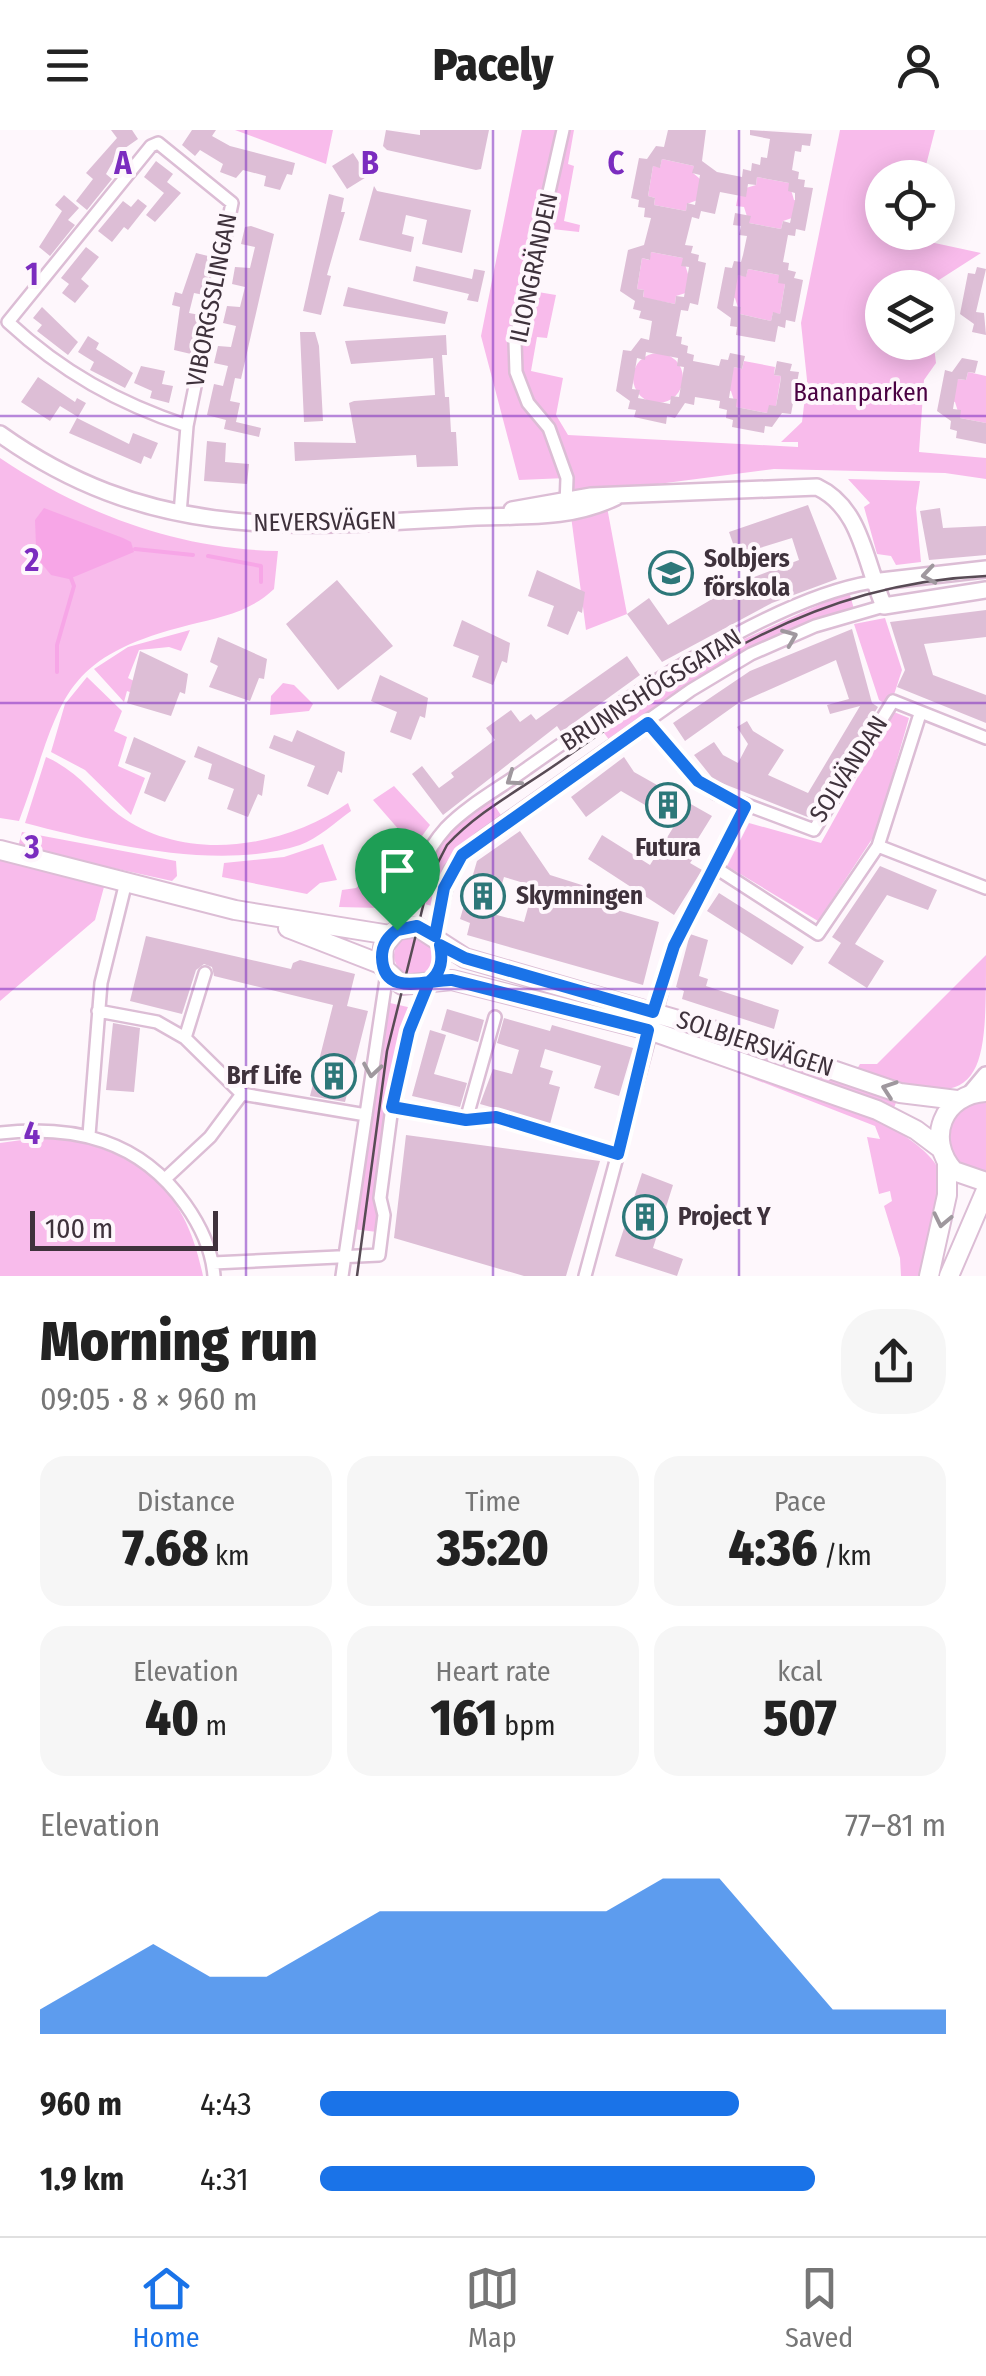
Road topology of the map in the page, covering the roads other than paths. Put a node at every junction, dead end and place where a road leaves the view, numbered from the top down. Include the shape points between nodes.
1 (563, 130) edge
2 (4, 317) edge
3 (187, 426) junction
4 (0, 434) edge
5 (566, 506) junction
6 (180, 514) junction
7 (986, 569) edge
8 (872, 582) junction
9 (986, 590) edge
10 (884, 606) junction
11 (920, 714) junction
12 (648, 723) junction
13 (986, 738) edge
14 (745, 807) junction
15 (878, 846) junction
16 (0, 850) edge
17 (716, 868) junction
18 (126, 882) junction
19 (986, 888) edge
20 (235, 910) junction
21 (394, 933) junction
22 (438, 941) junction
23 (385, 969) junction
24 (204, 973) dead end
25 (431, 981) junction
26 (98, 1011) junction
27 (495, 1017) dead end
28 (651, 1021) junction
29 (186, 1038) junction
30 (986, 1075) edge
31 (242, 1094) junction
32 (971, 1095) edge
33 (392, 1107) junction
34 (366, 1115) junction
35 (466, 1120) junction
36 (0, 1134) edge
37 (88, 1135) junction
38 (618, 1154) junction
39 (944, 1156) junction
40 (166, 1178) junction
41 (986, 1182) edge
42 (986, 1190) edge
43 (344, 1255) junction
44 (214, 1270) edge
45 (342, 1276) edge
46 (585, 1276) edge
47 (929, 1276) edge
48 (949, 1276) edge

1 - 5 street, ILIONGRÄNDEN via 515,342 516,372 528,403 549,428 567,478
2 - 3 street, VIBORGSSLINGAN via 60,367 99,391
2 - 3 street, VIBORGSSLINGAN via 151,146 165,147 232,204
3 - 6 street, VIBORGSSLINGAN
4 - 6 street, NEVERSVÄGEN via 72,477
5 - 6 street, NEVERSVÄGEN via 277,527
5 - 8 street, NEVERSVÄGEN via 817,488 852,517
7 -> 8 street, BRUNNSHÖGSGATAN
8 - 10 street, NEVERSVÄGEN
8 -> 21 street, BRUNNSHÖGSGATAN via 840,588 722,644 616,706 471,808 447,827 419,866
9 - 10 street, BRUNNSHÖGSGATAN
12 -> 10 street, BRUNNSHÖGSGATAN via 769,645
11 - 13 street
11 - 14 street, SOLVÄNDAN via 893,702 814,830
11 - 15 street
12 - 14 street via 698,781
12 - 22 street, BRUNNSHÖGSGATAN via 462,855 444,888
14 - 17 street
15 - 17 street via 818,934
15 - 19 street
16 - 18 main road, SOLBJERSVÄGEN
17 - 28 street via 674,946
18 - 20 main road, SOLBJERSVÄGEN
18 - 26 street
20 - 21 main road, SOLBJERSVÄGEN
20 - 23 main road, SOLBJERSVÄGEN
21 - 22 main road, SOLBJERSVÄGEN via 417,926
21 - 23 main road via 383,948
22 - 25 main road via 442,964
22 - 28 main road, SOLBJERSVÄGEN via 465,958
23 - 25 main road, SOLBJERSVÄGEN via 410,986
23 -> 34 street
24 - 29 street
25 - 28 main road, SOLBJERSVÄGEN
25 - 33 street via 409,1031
26 - 29 street via 157,1022
26 - 37 street
27 - 35 street
32 -> 28 main road, SOLBJERSVÄGEN via 916,1097
28 - 38 street
28 - 39 main road, SOLBJERSVÄGEN via 877,1110 916,1130
29 - 31 street
30 - 32 street
31 - 34 street
31 - 40 street via 210,1138
32 - 39 main road via 943,1118
33 - 35 street
33 - 43 street via 379,1255
34 - 43 street
35 - 38 street via 496,1117
36 - 37 street
37 - 40 street via 122,1147
38 - 46 street
39 - 41 main road, SOLBJERSVÄGEN via 962,1176
39 -> 47 main road via 947,1195
40 - 44 street via 196,1222
42 - 48 main road
43 - 44 street
43 - 45 street

